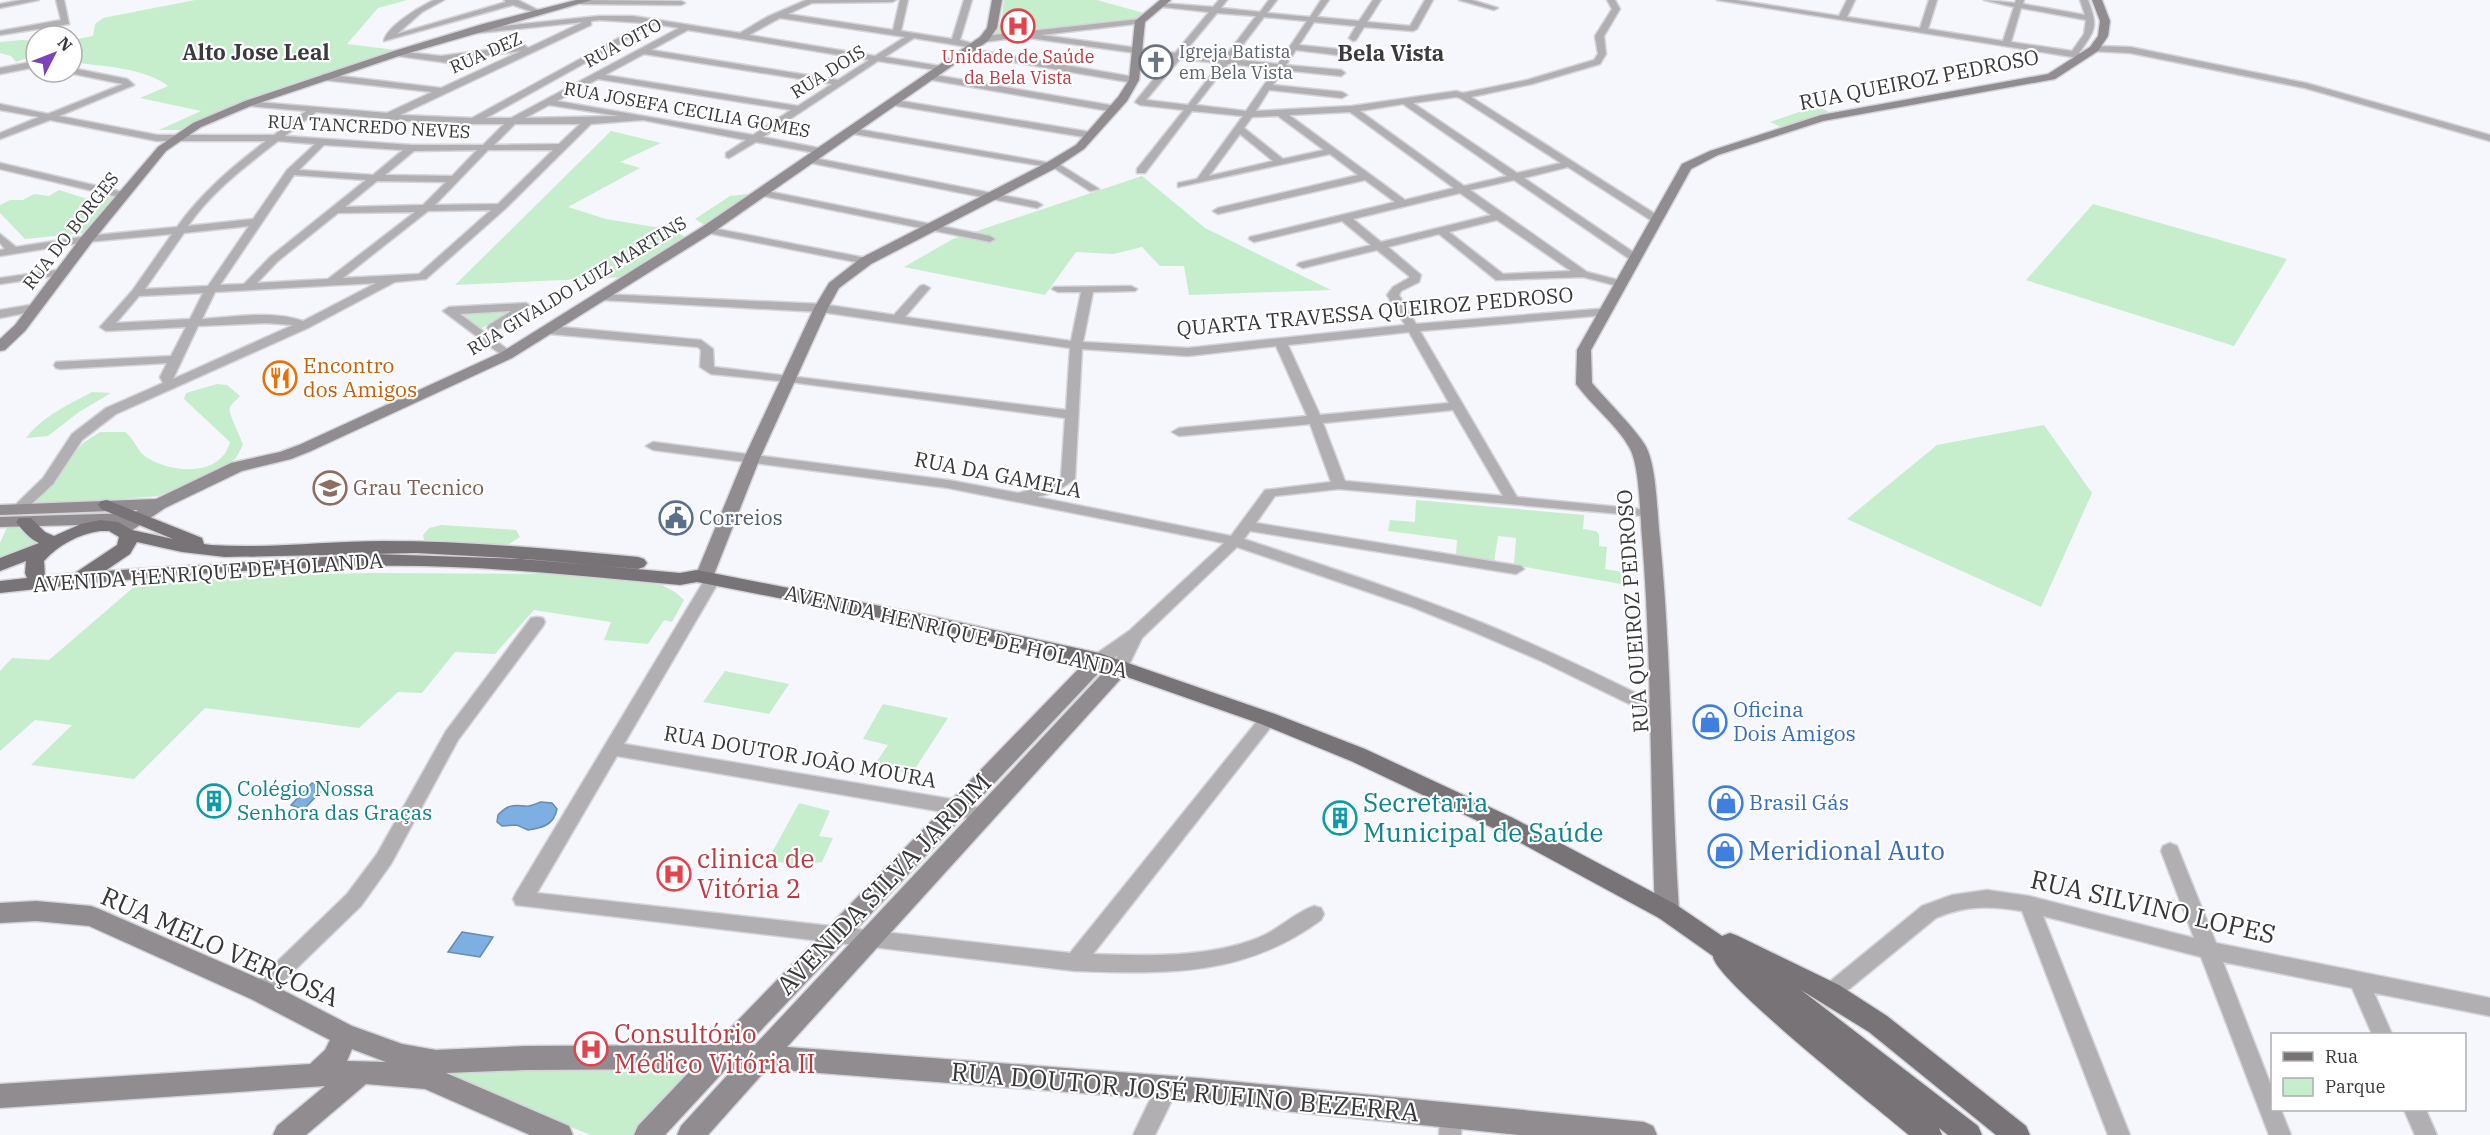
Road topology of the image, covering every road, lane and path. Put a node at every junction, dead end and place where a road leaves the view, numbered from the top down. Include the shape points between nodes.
1 (35, 0) edge
2 (60, 0) edge
3 (440, 0) edge
4 (813, 0) edge
5 (892, 0) edge
6 (904, 0) edge
7 (968, 0) edge
8 (998, 0) edge
9 (1223, 0) edge
10 (1273, 0) edge
11 (1325, 0) edge
12 (1377, 0) edge
13 (1429, 0) edge
14 (1463, 0) edge
15 (1611, 0) edge
16 (1721, 0) edge
17 (1851, 0) edge
18 (1933, 0) edge
19 (1988, 0) edge
20 (2084, 0) edge
21 (2097, 0) edge
22 (511, 1) edge
23 (584, 1) edge
24 (647, 1) edge
25 (1164, 2) edge
26 (681, 3) dead end
27 (2019, 3) edge
28 (1765, 4) edge
29 (0, 6) edge
30 (533, 7) edge
31 (1494, 9) dead end
32 (1215, 10) junction
33 (842, 13) edge
34 (779, 15) junction
35 (1261, 15) junction
36 (599, 18) junction
37 (1842, 19) junction
38 (1312, 20) junction
39 (655, 21) junction
40 (1140, 21) junction
41 (1362, 25) junction
42 (2100, 25) junction
43 (687, 27) junction
44 (1923, 32) junction
45 (0, 33) edge
46 (463, 33) junction
47 (897, 33) junction
48 (913, 35) junction
49 (1024, 35) junction
50 (740, 37) junction
51 (1353, 38) dead end
52 (1047, 39) junction
53 (955, 42) junction
54 (2006, 44) junction
55 (975, 45) junction
56 (542, 46) junction
57 (1293, 47) junction
58 (643, 51) junction
59 (1138, 52) junction
60 (1337, 52) dead end
61 (398, 53) junction
62 (2084, 53) junction
63 (1025, 54) junction
64 (1177, 55) junction
65 (440, 59) junction
66 (880, 59) junction
67 (1227, 60) junction
68 (24, 65) edge
69 (498, 65) junction
70 (1280, 67) junction
71 (940, 69) junction
72 (0, 71) edge
73 (84, 73) edge
74 (1341, 73) dead end
75 (597, 76) junction
76 (324, 77) junction
77 (929, 77) junction
78 (1134, 80) junction
79 (842, 83) junction
80 (1266, 87) junction
81 (443, 91) junction
82 (1342, 95) dead end
83 (1463, 96) junction
84 (1404, 101) junction
85 (547, 102) junction
86 (249, 103) junction
87 (895, 103) junction
88 (0, 107) edge
89 (1190, 108) junction
90 (800, 109) junction
91 (1115, 109) junction
92 (1352, 109) junction
93 (313, 110) junction
94 (1281, 113) junction
95 (1248, 114) junction
96 (47, 117) junction
97 (386, 117) junction
98 (643, 117) junction
99 (588, 121) junction
100 (472, 122) junction
101 (511, 122) junction
102 (1239, 129) junction
103 (851, 131) junction
104 (1090, 135) junction
105 (0, 136) edge
106 (2490, 136) edge
107 (274, 138) junction
108 (754, 138) junction
109 (174, 139) junction
110 (321, 143) junction
111 (563, 147) junction
112 (412, 148) junction
113 (486, 149) junction
114 (821, 151) junction
115 (1332, 151) junction
116 (729, 155) dead end
117 (809, 160) junction
118 (1280, 162) junction
119 (1568, 164) junction
120 (1052, 165) junction
121 (0, 166) edge
122 (1141, 171) dead end
123 (291, 172) junction
124 (1367, 176) junction
125 (1515, 176) junction
126 (377, 178) junction
127 (455, 179) junction
128 (1200, 181) junction
129 (1182, 185) dead end
130 (1094, 189) dead end
131 (1461, 189) junction
132 (762, 193) junction
133 (123, 195) junction
134 (991, 195) junction
135 (1403, 203) junction
136 (1037, 204) dead end
137 (501, 207) junction
138 (426, 208) junction
139 (338, 210) junction
140 (1218, 212) dead end
141 (1499, 216) junction
142 (1344, 217) junction
143 (1656, 219) junction
144 (258, 222) junction
145 (929, 227) junction
146 (180, 228) junction
147 (707, 230) junction
148 (1441, 231) junction
149 (0, 237) edge
150 (87, 239) junction
151 (990, 239) dead end
152 (1254, 239) dead end
153 (1379, 246) junction
154 (13, 251) junction
155 (0, 253) edge
156 (1635, 258) junction
157 (866, 261) junction
158 (1303, 266) dead end
159 (64, 272) junction
160 (1583, 274) junction
161 (393, 279) junction
162 (332, 281) junction
163 (0, 282) edge
164 (1622, 284) junction
165 (247, 287) junction
166 (924, 288) dead end
167 (1058, 289) dead end
168 (1088, 289) junction
169 (1131, 289) dead end
170 (211, 290) junction
171 (136, 293) junction
172 (602, 297) junction
173 (36, 308) junction
174 (821, 308) junction
175 (1606, 311) junction
176 (0, 314) edge
177 (898, 318) junction
178 (195, 321) junction
179 (304, 325) junction
180 (493, 328) dead end
181 (1414, 328) junction
182 (550, 330) junction
183 (1280, 341) junction
184 (1076, 345) junction
185 (0, 347) edge
186 (507, 355) junction
187 (175, 359) junction
188 (60, 365) dead end
189 (790, 378) junction
190 (173, 384) junction
191 (1458, 406) junction
192 (1071, 414) junction
193 (1316, 421) junction
194 (1179, 432) dead end
195 (653, 446) dead end
196 (752, 458) junction
197 (1339, 485) junction
198 (1016, 498) junction
199 (1512, 500) junction
200 (159, 504) junction
201 (107, 505) junction
202 (0, 510) edge
203 (1650, 514) junction
204 (21, 516) junction
205 (139, 518) junction
206 (0, 522) edge
207 (1247, 526) junction
208 (124, 532) junction
209 (1235, 541) junction
210 (51, 544) junction
211 (217, 551) junction
212 (0, 565) edge
213 (1516, 569) dead end
214 (705, 577) junction
215 (73, 579) junction
216 (39, 583) junction
217 (0, 587) edge
218 (537, 622) dead end
219 (1110, 664) junction
220 (1662, 713) junction
221 (1268, 719) junction
222 (611, 748) junction
223 (957, 807) junction
224 (981, 816) junction
225 (2170, 851) dead end
226 (2029, 904) junction
227 (1667, 911) junction
228 (0, 913) edge
229 (1314, 914) dead end
230 (1700, 932) junction
231 (834, 935) junction
232 (868, 939) junction
233 (2207, 950) junction
234 (1075, 962) junction
235 (2359, 981) junction
236 (260, 991) junction
237 (1830, 993) junction
238 (2490, 1007) edge
239 (2381, 1033) edge
240 (344, 1035) junction
241 (721, 1056) junction
242 (762, 1057) junction
243 (431, 1070) junction
244 (362, 1072) junction
245 (314, 1075) junction
246 (1167, 1088) junction
247 (0, 1096) edge
248 (2415, 1111) edge
249 (1450, 1125) edge
250 (1586, 1132) edge
251 (286, 1135) edge
252 (560, 1135) edge
253 (647, 1135) edge
254 (690, 1135) edge
255 (1144, 1135) edge
256 (1644, 1135) edge
257 (1929, 1135) edge
258 (1969, 1135) edge
259 (2017, 1135) edge
260 (2119, 1135) edge
261 (2280, 1135) edge
262 (2426, 1135) edge

1 - 29 street
2 - 45 street via 66,22
3 - 22 street via 419,10 387,39
4 - 33 street
4 - 34 street
5 - 33 street
6 - 47 street
7 - 53 street
8 - 55 street via 992,28
9 - 32 street
10 - 35 street
11 - 38 street
12 - 41 street
13 - 41 street via 1413,29
14 - 31 street
15 - 83 street via 1616,9 1598,36 1602,54 1598,62
16 - 28 street
17 - 37 street
18 - 44 street
19 - 27 street
20 - 42 street
21 - 42 street
22 - 30 street
23 - 24 street
23 - 30 street, RUA DO BORGES
24 - 26 street
25 - 32 street
25 - 40 street
27 - 42 street
27 - 54 street
28 - 37 street
30 - 46 street, RUA DO BORGES
32 - 35 street
32 - 64 street
33 - 34 street
33 - 47 street
34 - 50 street
35 - 38 street
35 - 67 street
36 - 39 street
36 - 46 street
36 - 56 street, RUA DEZ
37 - 44 street
38 - 41 street
38 - 57 street
39 - 43 street
39 - 100 street
40 - 49 street
40 - 59 street
41 - 51 street
42 - 62 street, RUA QUEIROZ PEDROSO
42 - 106 street via 2132,48 2306,82
43 - 50 street
43 - 58 street, RUA OITO
44 - 54 street
46 - 61 street, RUA DO BORGES
47 - 48 street
48 - 53 street
48 - 66 street, RUA DOIS
49 - 52 street
49 - 55 street
50 - 66 street
52 - 59 street
52 - 63 street
53 - 55 street
54 - 62 street
55 - 63 street
55 - 71 street, RUA GIVALDO LUIZ MARTINS
56 - 65 street
56 - 69 street, RUA DEZ
57 - 60 street
57 - 70 street
58 - 75 street, RUA OITO
58 - 79 street
59 - 64 street
59 - 78 street
61 - 65 street
61 - 76 street, RUA DO BORGES
62 - 106 street via 2130,50 2306,86
62 - 143 street, RUA QUEIROZ PEDROSO via 2051,76 1837,115 1714,153 1686,167
63 - 78 street
64 - 67 street
64 - 89 street via 1140,102
65 - 69 street
66 - 71 street
66 - 79 street, RUA DOIS
67 - 70 street
67 - 89 street
68 - 72 street
69 - 81 street, RUA DEZ
70 - 74 street
70 - 80 street
71 - 77 street, RUA GIVALDO LUIZ MARTINS
73 - 96 street via 130,85
75 - 85 street, RUA OITO
75 - 90 street
76 - 81 street
76 - 86 street, RUA DO BORGES
77 - 87 street, RUA GIVALDO LUIZ MARTINS
77 - 91 street
78 - 91 street
79 - 90 street, RUA DOIS
80 - 82 street
80 - 95 street
81 - 97 street, RUA DEZ
83 - 84 street via 1450,94
83 - 119 street
84 - 92 street
84 - 125 street
85 - 98 street, RUA JOSEFA CECILIA GOMES
85 - 101 street, RUA OITO
86 - 93 street
86 - 109 street, RUA DO BORGES via 210,118
87 - 103 street, RUA GIVALDO LUIZ MARTINS
87 - 104 street
88 - 96 street, RUA TANCREDO NEVES
89 - 95 street
89 - 122 street
90 - 108 street, RUA DOIS
91 - 104 street
92 - 94 street
92 - 131 street
93 - 97 street
93 - 107 street
94 - 95 street
94 - 115 street
95 - 102 street
96 - 105 street
96 - 109 street, RUA TANCREDO NEVES
97 - 100 street
98 - 99 street
98 - 108 street, RUA JOSEFA CECILIA GOMES
99 - 101 street
99 - 111 street
100 - 101 street
101 - 113 street
102 - 118 street
102 - 128 street
103 - 114 street, RUA GIVALDO LUIZ MARTINS
103 - 120 street
104 - 120 street via 1080,147
107 - 109 street, RUA TANCREDO NEVES
107 - 110 street, RUA TANCREDO NEVES
107 - 146 street via 220,182
108 - 114 street, RUA JOSEFA CECILIA GOMES
108 - 116 street, RUA DOIS
109 - 133 street, RUA DO BORGES
110 - 112 street, RUA TANCREDO NEVES
110 - 123 street
111 - 113 street, RUA TANCREDO NEVES
111 - 137 street
112 - 113 street, RUA TANCREDO NEVES
112 - 126 street
113 - 127 street
114 - 117 street, RUA GIVALDO LUIZ MARTINS
115 - 118 street
115 - 124 street
117 - 132 street, RUA GIVALDO LUIZ MARTINS
117 - 134 street
118 - 128 street
119 - 125 street
119 - 143 street
120 - 130 street
120 - 134 street
121 - 133 street
123 - 126 street
123 - 144 street
124 - 135 street
124 - 140 street
125 - 131 street
125 - 156 street
126 - 127 street
126 - 139 street
127 - 138 street
128 - 129 street
131 - 135 street
131 - 141 street
132 - 145 street
132 - 147 street, RUA GIVALDO LUIZ MARTINS
133 - 150 street, RUA DO BORGES
134 - 136 street
134 - 145 street
135 - 142 street
137 - 138 street
137 - 161 street via 422,277
138 - 139 street
138 - 162 street
139 - 165 street via 274,259
141 - 148 street
141 - 160 street
142 - 152 street
142 - 153 street
143 - 156 street, RUA QUEIROZ PEDROSO
144 - 146 street
144 - 170 street
145 - 151 street
145 - 157 street
146 - 150 street
146 - 171 street
147 - 157 street
147 - 172 street, RUA GIVALDO LUIZ MARTINS
148 - 153 street
148 - 160 street via 1500,278
149 - 154 street
150 - 154 street
150 - 159 street, RUA DO BORGES
153 - 158 street
153 - 181 street via 1415,275 1415,280 1396,289 1393,295
154 - 155 street
156 - 164 street, RUA QUEIROZ PEDROSO
157 - 174 street via 834,286
159 - 163 street
159 - 173 street, RUA DO BORGES
160 - 164 street
161 - 162 street
161 - 179 street
162 - 165 street
164 - 175 street, RUA QUEIROZ PEDROSO
165 - 170 street
166 - 177 street
167 - 168 street
168 - 169 street
168 - 184 street
170 - 171 street
170 - 178 street
171 - 178 street via 106,327
172 - 174 street, QUARTA TRAVESSA QUEIROZ PEDROSO
172 - 182 street, RUA GIVALDO LUIZ MARTINS
173 - 176 street
173 - 185 street, RUA DO BORGES
174 - 177 street, QUARTA TRAVESSA QUEIROZ PEDROSO
174 - 189 street
175 - 181 street, QUARTA TRAVESSA QUEIROZ PEDROSO
175 - 203 street, RUA QUEIROZ PEDROSO via 1584,350 1584,382 1638,447
177 - 184 street, QUARTA TRAVESSA QUEIROZ PEDROSO
178 - 179 street via 274,319
178 - 187 street
179 - 190 street
180 - 186 street via 526,308 449,311
181 - 183 street, QUARTA TRAVESSA QUEIROZ PEDROSO
181 - 191 street
182 - 186 street, RUA GIVALDO LUIZ MARTINS
182 - 189 street via 701,344 707,349 706,367 711,370
183 - 184 street, QUARTA TRAVESSA QUEIROZ PEDROSO via 1188,352
183 - 193 street
184 - 192 street
186 - 200 street, RUA GIVALDO LUIZ MARTINS via 305,448 237,467
187 - 188 street
187 - 190 street via 166,377
189 - 192 street
189 - 196 street
190 - 204 street via 111,411 82,432
191 - 193 street
191 - 199 street
192 - 198 street via 1068,479 1051,489
193 - 194 street
193 - 197 street
195 - 196 street, RUA DA GAMELA
196 - 198 street, RUA DA GAMELA via 948,484
196 - 214 street
197 - 199 street
197 - 207 street via 1270,493
198 - 209 street, RUA DA GAMELA
199 - 203 street
200 - 201 street
200 - 205 street, RUA GIVALDO LUIZ MARTINS
201 - 204 street
201 - 205 main road
202 - 204 street
203 - 220 street, RUA QUEIROZ PEDROSO
204 - 205 street
204 - 206 street
204 - 210 main road
205 - 208 street, RUA GIVALDO LUIZ MARTINS
205 - 211 main road
207 - 209 street
207 - 213 street
208 - 210 main road via 103,526
208 - 211 main road
208 - 215 main road via 128,540 116,556
209 - 219 street via 1135,634
209 - 220 street, RUA DA GAMELA via 1480,628
210 - 212 main road
210 - 216 main road via 35,560 34,573
211 - 214 main road via 382,547 524,552 683,567
214 - 215 main road, AVENIDA HENRIQUE DE HOLANDA via 680,579 526,565 373,560
214 - 219 main road, AVENIDA HENRIQUE DE HOLANDA via 931,622
214 - 222 street
215 - 216 main road, AVENIDA HENRIQUE DE HOLANDA
216 - 217 main road, AVENIDA HENRIQUE DE HOLANDA
218 - 236 street via 452,736 384,859 354,900
219 - 221 main road, AVENIDA HENRIQUE DE HOLANDA
219 - 223 street, AVENIDA SILVA JARDIM
219 - 224 street, AVENIDA SILVA JARDIM
220 - 227 street, RUA QUEIROZ PEDROSO
221 - 227 main road, AVENIDA HENRIQUE DE HOLANDA via 1358,755 1505,824
221 - 234 street
222 - 223 street, RUA DOUTOR JOÃO MOURA
222 - 231 street via 523,900
223 - 224 street, RUA DOUTOR JOÃO MOURA
223 - 231 street, AVENIDA SILVA JARDIM
224 - 232 street, AVENIDA SILVA JARDIM
225 - 233 street
226 - 233 street, RUA SILVINO LOPES
226 - 237 street, RUA SILVINO LOPES via 1987,898 1952,903 1929,912
226 - 260 street
227 - 230 main road, AVENIDA HENRIQUE DE HOLANDA
228 - 236 street, RUA MELO VERÇOSA via 91,916
229 - 234 street via 1266,944 1227,956 1139,964
230 - 237 main road via 1746,950
230 - 257 main road via 1752,988
230 - 258 main road, AVENIDA HENRIQUE DE HOLANDA via 1803,1005
231 - 232 street
231 - 241 street, AVENIDA SILVA JARDIM
232 - 234 street
232 - 242 street, AVENIDA SILVA JARDIM
233 - 235 street, RUA SILVINO LOPES
233 - 261 street
235 - 238 street, RUA SILVINO LOPES
235 - 239 street
236 - 240 street, RUA MELO VERÇOSA
237 - 259 main road via 1878,1024
240 - 243 street, RUA MELO VERÇOSA
240 - 245 street via 339,1054
241 - 242 street, RUA DOUTOR JOSÉ RUFINO BEZERRA
241 - 243 street, RUA DOUTOR JOSÉ RUFINO BEZERRA via 525,1058
241 - 253 street, AVENIDA SILVA JARDIM
242 - 246 street, RUA DOUTOR JOSÉ RUFINO BEZERRA
242 - 254 street, AVENIDA SILVA JARDIM
243 - 244 street
243 - 252 street
244 - 245 street
244 - 251 street
245 - 247 street
246 - 249 street, RUA DOUTOR JOSÉ RUFINO BEZERRA
246 - 255 street
248 - 262 street
249 - 250 street, RUA DOUTOR JOSÉ RUFINO BEZERRA
250 - 256 street, RUA DOUTOR JOSÉ RUFINO BEZERRA

